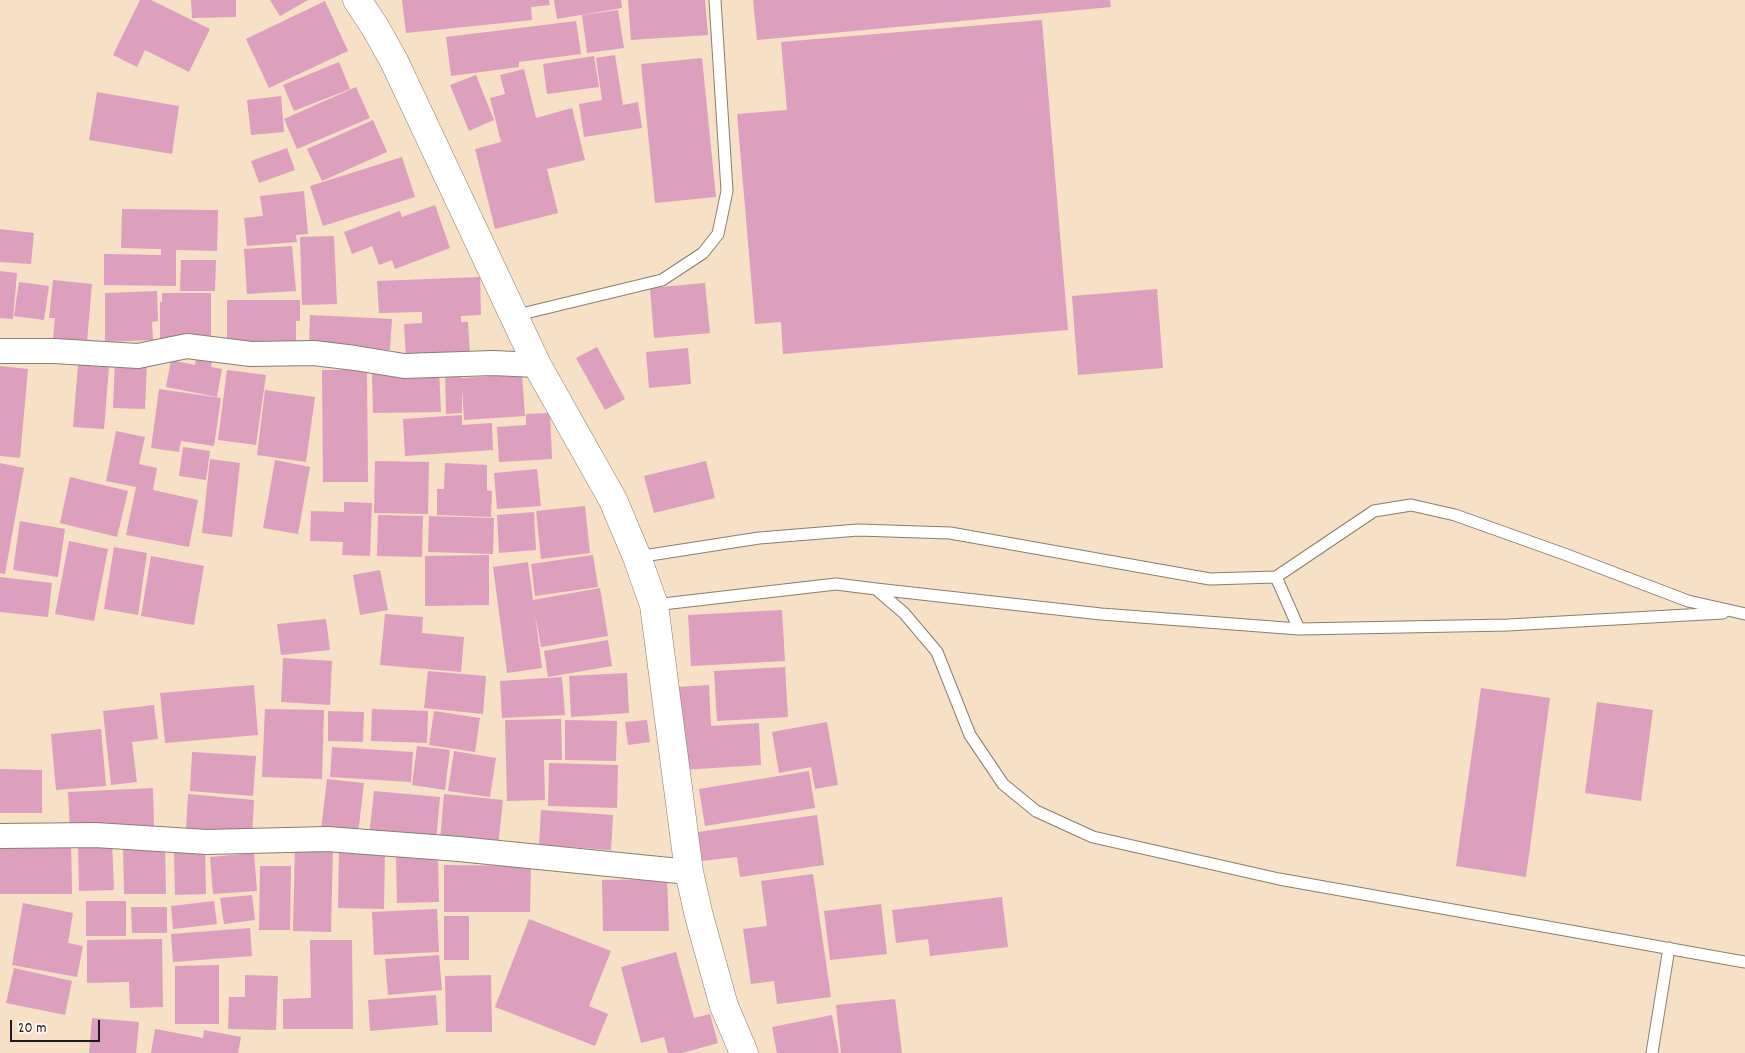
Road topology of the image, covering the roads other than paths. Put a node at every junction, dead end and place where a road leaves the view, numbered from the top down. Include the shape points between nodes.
1 (357, 0) edge
2 (715, 0) edge
3 (514, 316) junction
4 (0, 351) edge
5 (537, 366) junction
6 (637, 557) junction
7 (1276, 577) junction
8 (876, 590) junction
9 (654, 605) junction
10 (1741, 613) edge
11 (1299, 629) junction
12 (0, 836) edge
13 (689, 872) junction
14 (1668, 948) junction
15 (1745, 962) edge
16 (744, 1053) edge
17 (1652, 1053) edge

1 - 3 street via 394,61
2 - 3 lane via 726,191 718,234 703,253 662,280
3 - 5 street
4 - 5 street via 138,356 187,346 251,354 322,354 404,366 493,363
5 - 6 street via 613,500
6 - 7 lane via 759,538 858,530 950,533 1210,579
6 - 9 street
7 - 10 lane via 1374,511 1411,505 1455,514 1688,601
7 - 11 lane
8 - 9 lane via 836,584
8 - 11 lane via 1101,614
8 - 14 lane via 904,613 937,652 970,736 1002,784 1036,812 1093,837 1280,879
9 - 13 street
10 - 11 lane via 1508,625
12 - 13 street via 95,835 207,842 327,839
13 - 16 street via 724,1006
14 - 15 lane
14 - 17 lane

